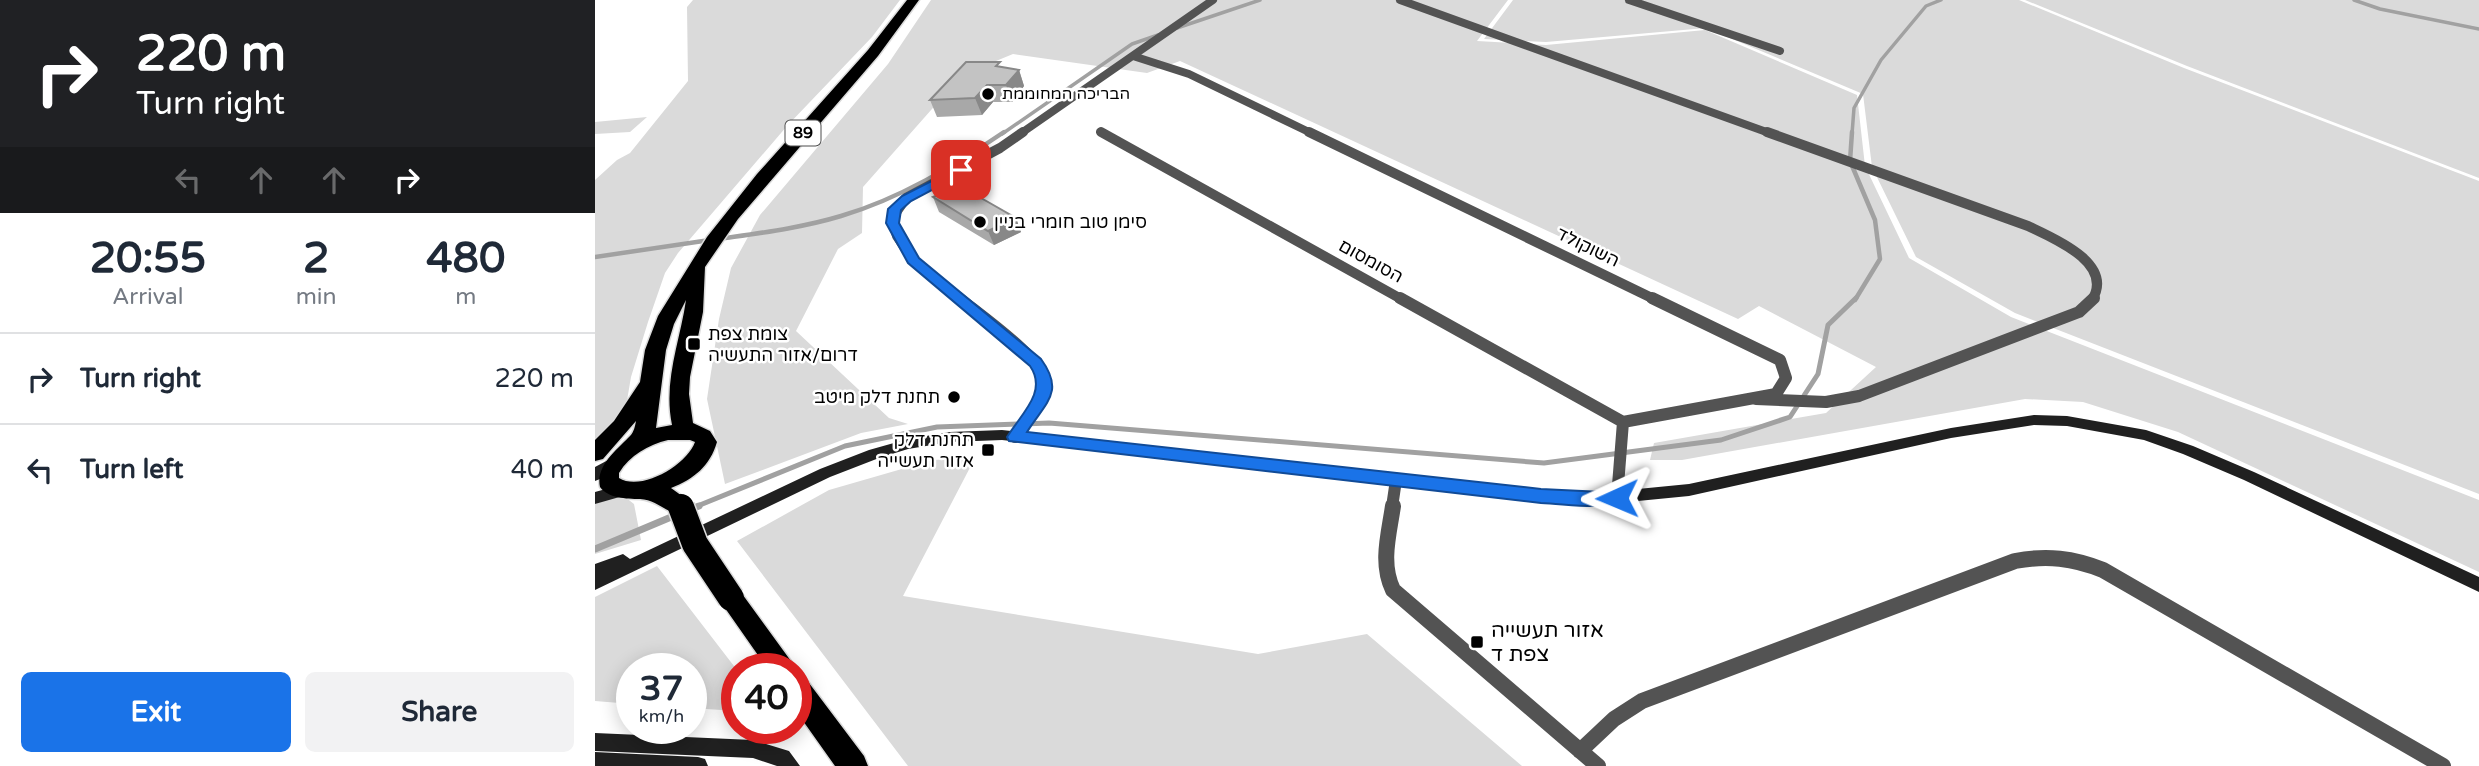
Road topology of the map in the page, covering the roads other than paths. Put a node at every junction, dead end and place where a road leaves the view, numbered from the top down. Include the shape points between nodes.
1 (913, 0) edge
2 (1213, 0) edge
3 (1400, 0) edge
4 (1629, 0) edge
5 (1780, 51) dead end
6 (1133, 56) junction
7 (1101, 132) dead end
8 (697, 269) junction
9 (650, 381) junction
10 (1756, 399) junction
11 (1623, 422) junction
12 (694, 432) junction
13 (1015, 437) junction
14 (635, 444) junction
15 (601, 464) edge
16 (687, 470) junction
17 (1396, 480) junction
18 (633, 489) junction
19 (595, 498) edge
20 (1617, 498) junction
21 (681, 507) junction
22 (674, 543) junction
23 (595, 571) edge
24 (595, 583) edge
25 (2479, 585) edge
26 (771, 653) edge
27 (812, 710) edge
28 (595, 742) edge
29 (1580, 751) junction
30 (595, 761) edge
31 (698, 766) edge
32 (790, 766) edge
33 (853, 766) edge
34 (1598, 766) edge
35 (2443, 766) edge

1 - 8 highway, 89 via 878,48 742,202
2 - 6 street
3 - 10 street via 2028,226 2070,247 2093,270 2098,283 2094,298 2079,312 1859,396 1826,402
4 - 5 street
6 - 10 street, השוקולד via 1196,77 1780,360 1786,370 1785,387
6 - 13 street via 1000,148 906,198 895,209 892,223 913,260 1036,362 1044,374 1044,393
7 - 11 street, הסומסום
8 - 9 highway, 89 via 669,311
8 - 12 highway, 89 via 696,298 678,382 679,414 684,426
9 - 14 highway, 89 via 647,426
9 - 15 highway
10 - 11 street, השוקולד
11 - 20 street
12 - 14 highway, 89 via 666,432
12 - 16 highway, 89 via 706,442
13 - 17 street
13 - 22 street via 950,438 874,454
14 - 15 highway, 89
15 - 18 highway via 614,487
16 - 18 highway via 657,485
16 - 21 highway, 89
17 - 20 street via 1541,496
17 - 29 street via 1385,563 1393,590
18 - 19 street
18 - 21 highway via 658,491
20 - 25 street via 1689,490 1995,425 2067,421 2146,435 2187,450
21 - 26 highway, 89, bridge via 695,544
22 - 23 street
22 - 24 street
27 - 33 highway
28 - 32 street via 754,750 782,757
29 - 34 street
29 - 35 street via 1614,719 1642,701 2039,555 2079,560 2103,570
30 - 31 street

